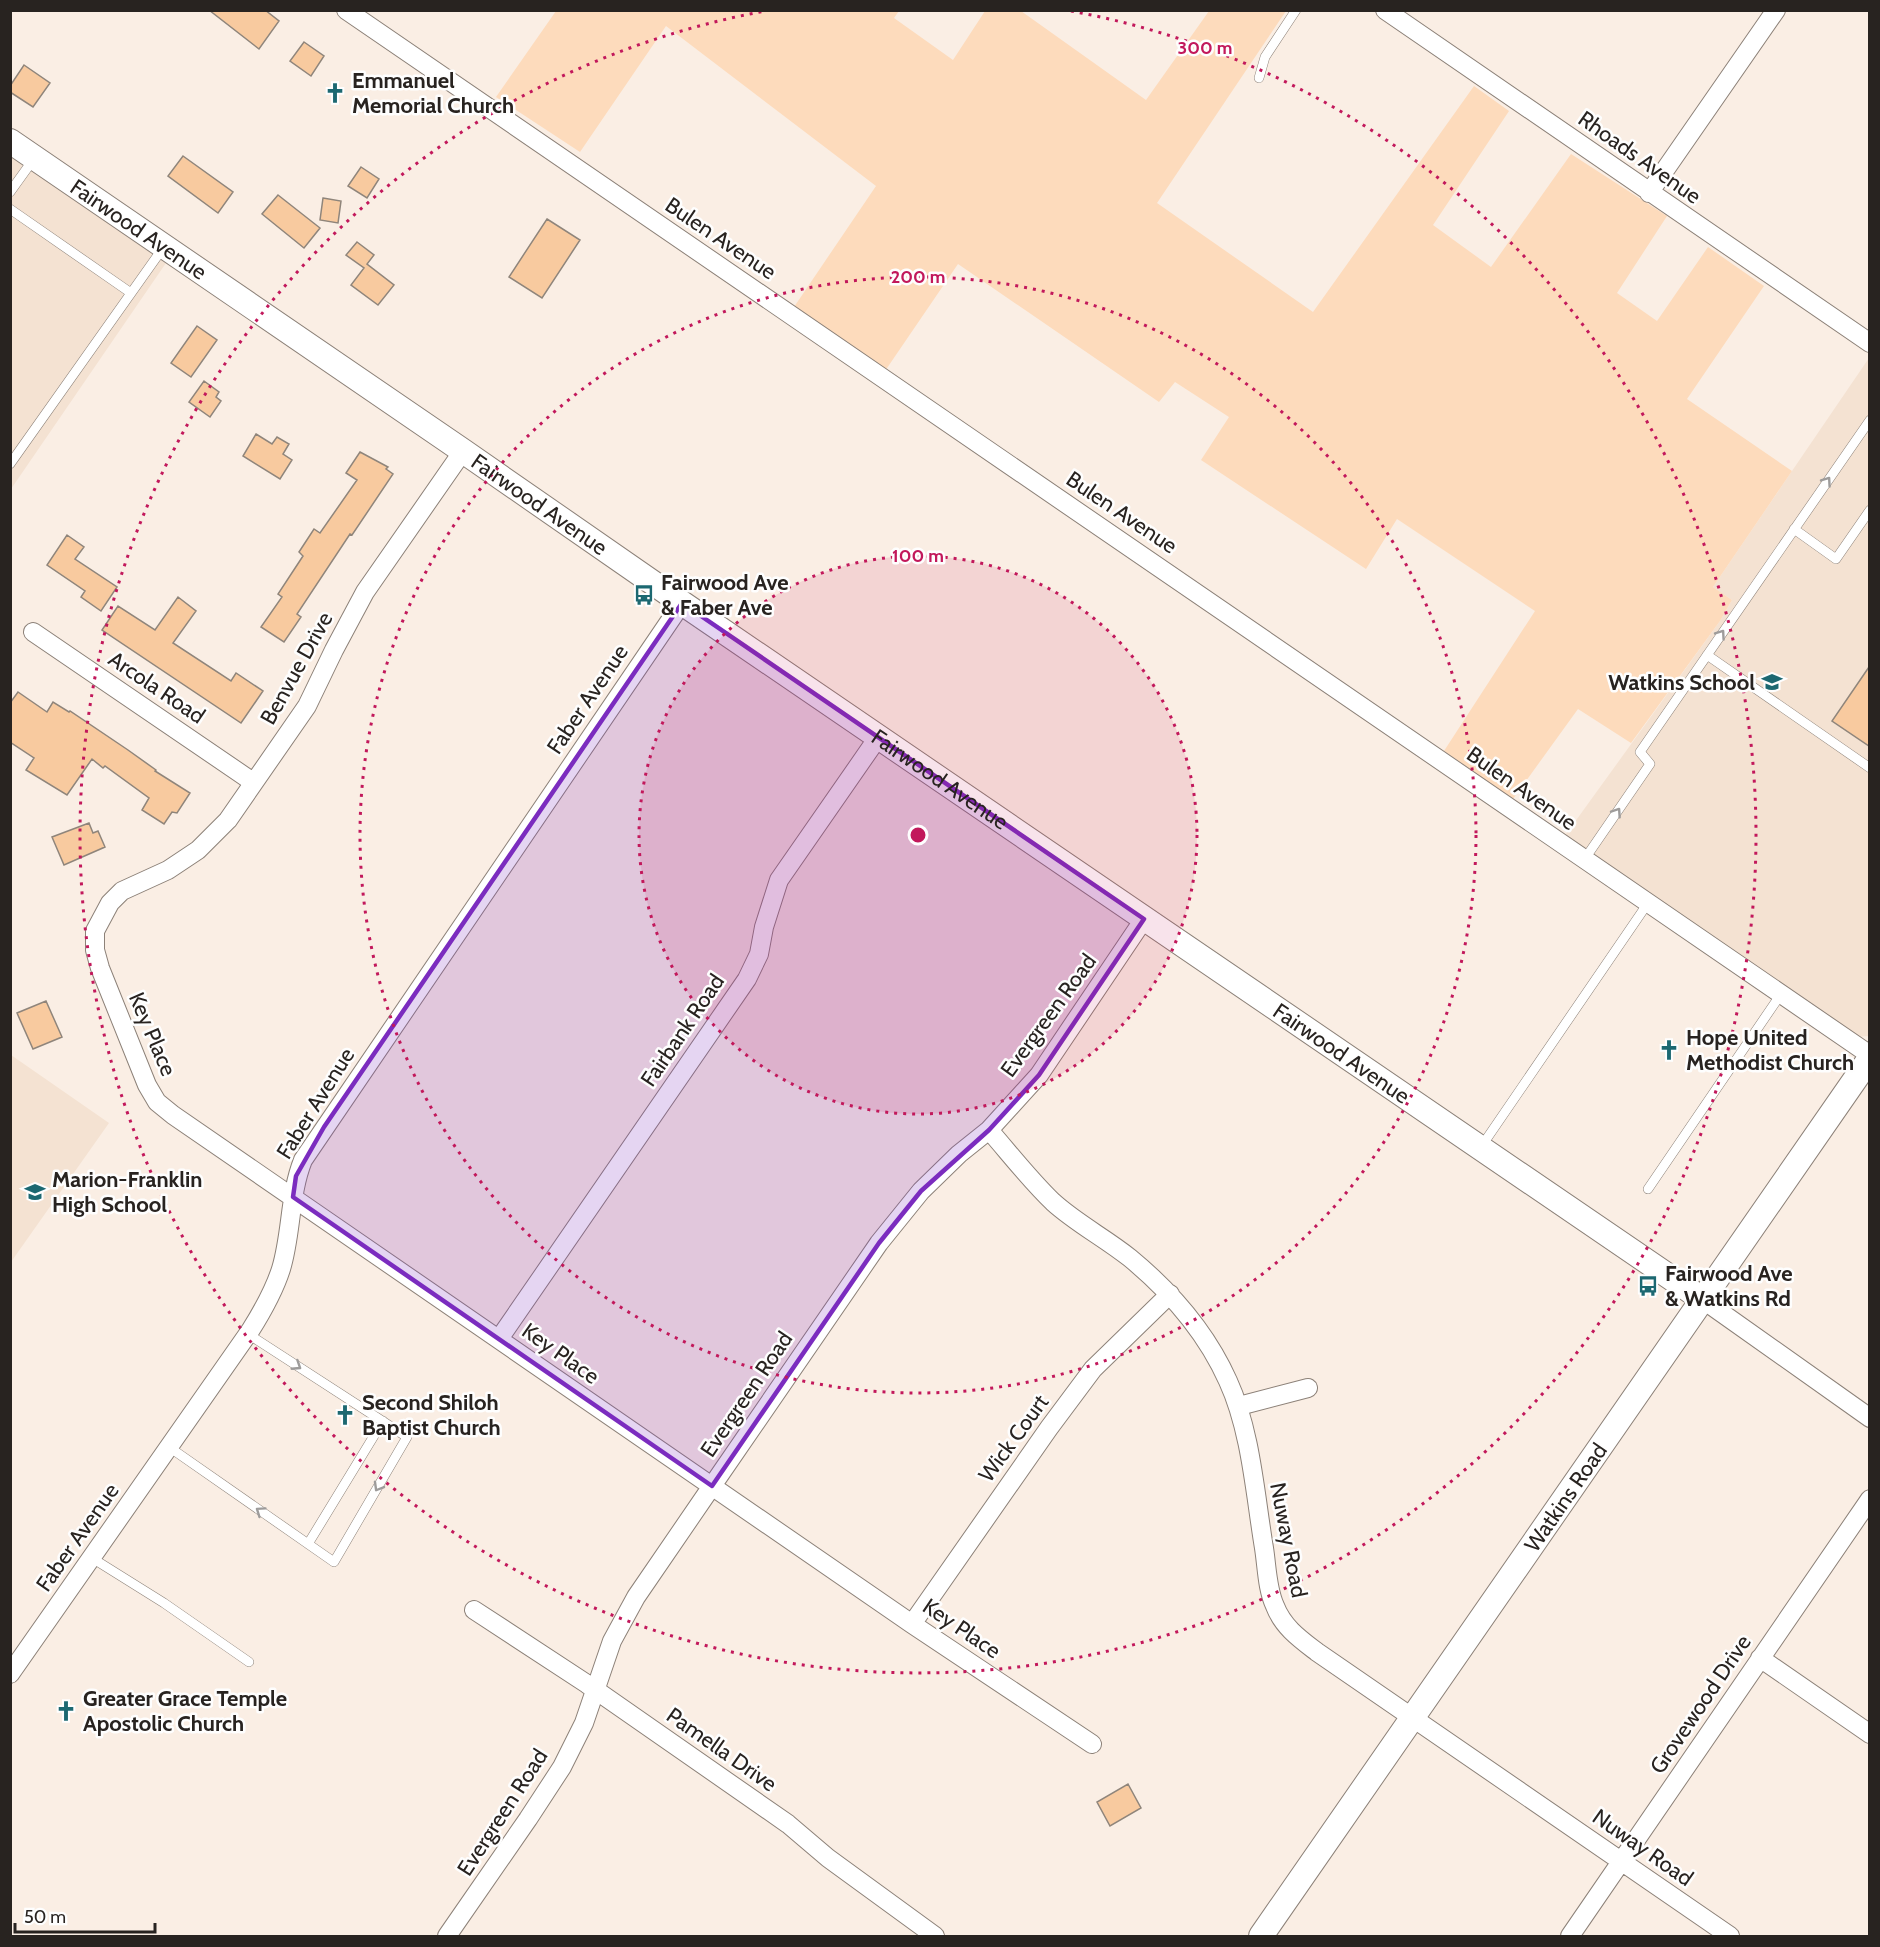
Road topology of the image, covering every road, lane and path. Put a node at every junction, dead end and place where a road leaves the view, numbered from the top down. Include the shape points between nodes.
1 (346, 10) edge
2 (1296, 10) edge
3 (1384, 10) edge
4 (1776, 10) edge
5 (1259, 78) dead end
6 (10, 141) edge
7 (35, 158) junction
8 (10, 192) edge
9 (1649, 193) junction
10 (10, 209) edge
11 (165, 246) junction
12 (132, 293) junction
13 (1869, 343) edge
14 (1869, 422) edge
15 (10, 445) edge
16 (20, 451) junction
17 (463, 451) junction
18 (10, 464) edge
19 (1869, 510) edge
20 (1794, 529) junction
21 (682, 603) junction
22 (33, 632) dead end
23 (1707, 655) junction
24 (879, 736) junction
25 (1869, 768) edge
26 (253, 782) junction
27 (1584, 860) junction
28 (1648, 903) junction
29 (1144, 919) junction
30 (95, 931) joint
31 (1781, 994) junction
32 (1869, 1056) edge
33 (989, 1130) junction
34 (1480, 1149) junction
35 (1648, 1188) dead end
36 (293, 1197) junction
37 (1170, 1294) junction
38 (1701, 1299) junction
39 (248, 1334) junction
40 (499, 1339) junction
41 (1308, 1388) dead end
42 (1239, 1407) junction
43 (1869, 1418) edge
44 (383, 1421) junction
45 (169, 1447) junction
46 (712, 1486) junction
47 (1869, 1499) edge
48 (308, 1544) junction
49 (92, 1558) junction
50 (474, 1610) dead end
51 (912, 1623) junction
52 (1760, 1658) junction
53 (249, 1662) dead end
54 (10, 1674) edge
55 (595, 1690) junction
56 (1412, 1718) junction
57 (1869, 1734) edge
58 (1092, 1744) dead end
59 (1622, 1861) junction
60 (922, 1933) edge
61 (447, 1936) edge
62 (1261, 1936) edge
63 (1570, 1936) edge
64 (1730, 1936) edge

1 - 27 street, Bulen Avenue
2 - 5 lane via 1264,57
3 - 9 street, Rhoads Avenue
4 - 9 street
6 - 7 street, Fairwood Avenue
7 - 8 lane
7 - 11 street, Fairwood Avenue
9 - 13 street, Rhoads Avenue
10 - 12 lane
11 - 12 lane
11 - 17 street, Fairwood Avenue
12 - 16 lane
20 -> 14 lane
15 - 16 lane
16 - 18 lane
17 - 21 street, Fairwood Avenue
17 - 26 street, Benvue Drive via 365,592 307,706
19 - 20 lane via 1836,559
23 -> 20 lane
21 - 24 street, Fairwood Avenue
21 - 36 street, Faber Avenue via 324,1127 303,1160
22 - 26 street, Arcola Road
23 - 25 lane
27 -> 23 lane via 1650,764 1640,752
24 - 29 street, Fairwood Avenue
24 - 40 street, Fairbank Road via 779,880 759,954 747,979
26 - 30 street, Benvue Drive via 228,820 198,850 168,870 122,891 110,903
27 - 28 street, Bulen Avenue
28 - 31 street, Bulen Avenue
28 - 34 lane
29 - 33 street, Evergreen Road via 1039,1075
29 - 34 street, Fairwood Avenue
30 - 36 street, Key Place via 100,968 157,1102
31 - 32 street, Bulen Avenue
31 - 35 lane
32 - 38 street, Watkins Road
33 - 37 street, Nuway Road via 1053,1202 1129,1257
33 - 46 street, Evergreen Road via 928,1184 879,1243
34 - 38 street, Fairwood Avenue
36 - 39 street, Faber Avenue via 282,1268 268,1302
36 - 40 street, Key Place
37 - 42 street, Nuway Road via 1206,1341
37 - 51 street, Wick Court via 1093,1369
38 - 43 street, Fairwood Avenue
38 - 56 street, Watkins Road
39 -> 44 lane
39 - 45 street, Faber Avenue
40 - 46 street, Key Place
41 - 42 street
42 - 56 street, Nuway Road via 1274,1605 1298,1638
44 - 48 lane
44 -> 48 lane via 407,1437 334,1562
48 -> 45 lane
45 - 49 street, Faber Avenue
46 - 51 street, Key Place
46 - 55 street, Evergreen Road via 636,1597 612,1641
47 - 52 street, Grovewood Drive
49 - 53 lane
49 - 54 street, Faber Avenue
50 - 55 street, Pamella Drive
51 - 58 street, Key Place
52 - 57 street
52 - 59 street, Grovewood Drive
55 - 60 street, Pamella Drive via 788,1824
55 - 61 street, Evergreen Road via 562,1767
56 - 59 street, Nuway Road
56 - 62 street, Watkins Road
59 - 63 street, Grovewood Drive
59 - 64 street, Nuway Road

